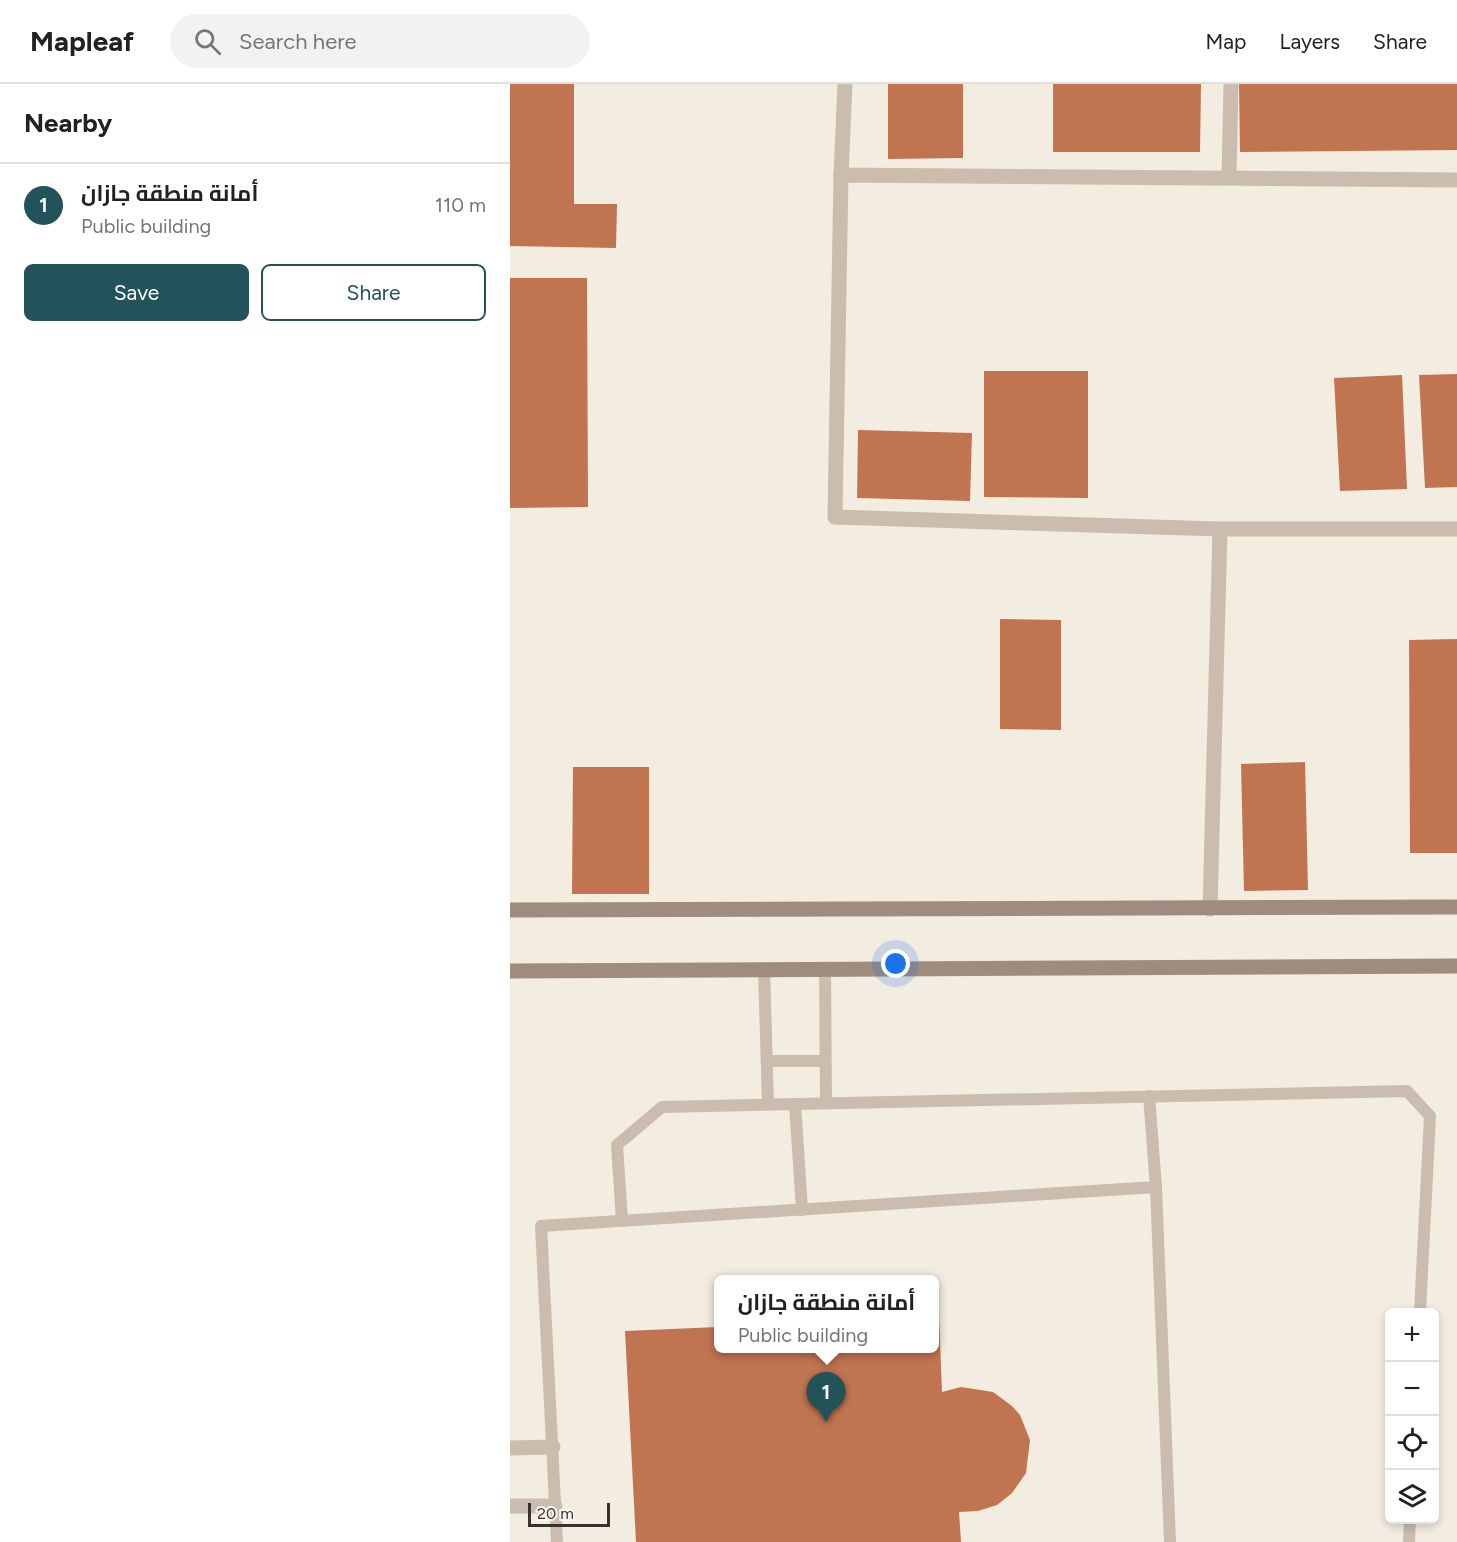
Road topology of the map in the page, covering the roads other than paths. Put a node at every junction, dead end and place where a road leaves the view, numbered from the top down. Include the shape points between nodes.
1 (845, 84) edge
2 (1231, 84) edge
3 (841, 176) junction
4 (1229, 177) junction
5 (1457, 180) edge
6 (1220, 529) junction
7 (1457, 529) edge
8 (1457, 907) edge
9 (1210, 909) junction
10 (510, 910) edge
11 (1457, 966) edge
12 (764, 969) junction
13 (825, 970) junction
14 (510, 971) edge
15 (767, 1061) junction
16 (824, 1061) junction
17 (1149, 1096) junction
18 (826, 1102) junction
19 (768, 1104) junction
20 (795, 1104) junction
21 (1156, 1187) junction
22 (802, 1210) junction
23 (622, 1221) junction
24 (1420, 1308) edge
25 (553, 1447) junction
26 (510, 1448) edge
27 (510, 1506) edge
28 (555, 1506) junction
29 (1410, 1524) edge
30 (557, 1542) edge
31 (1170, 1542) edge
32 (1408, 1542) edge

1 - 3 street
2 - 4 street
3 - 4 street
3 - 6 street via 836,517
4 - 5 street
6 - 7 street
6 - 9 street
8 - 9 main road
9 - 10 main road
11 - 13 main road
12 - 13 main road
12 - 14 main road
12 - 15 lane
13 - 16 lane
15 - 16 lane
15 - 19 lane
16 - 18 lane
17 - 18 lane
17 - 21 lane
17 - 24 lane via 1407,1091 1430,1116
18 - 20 lane
19 - 20 lane
19 - 23 lane via 662,1107 617,1145
20 - 22 lane
21 - 22 lane
21 - 31 lane
22 - 23 lane
23 - 25 lane via 541,1226
25 - 26 street
25 - 28 lane
27 - 28 street
28 - 30 lane
29 - 32 lane

